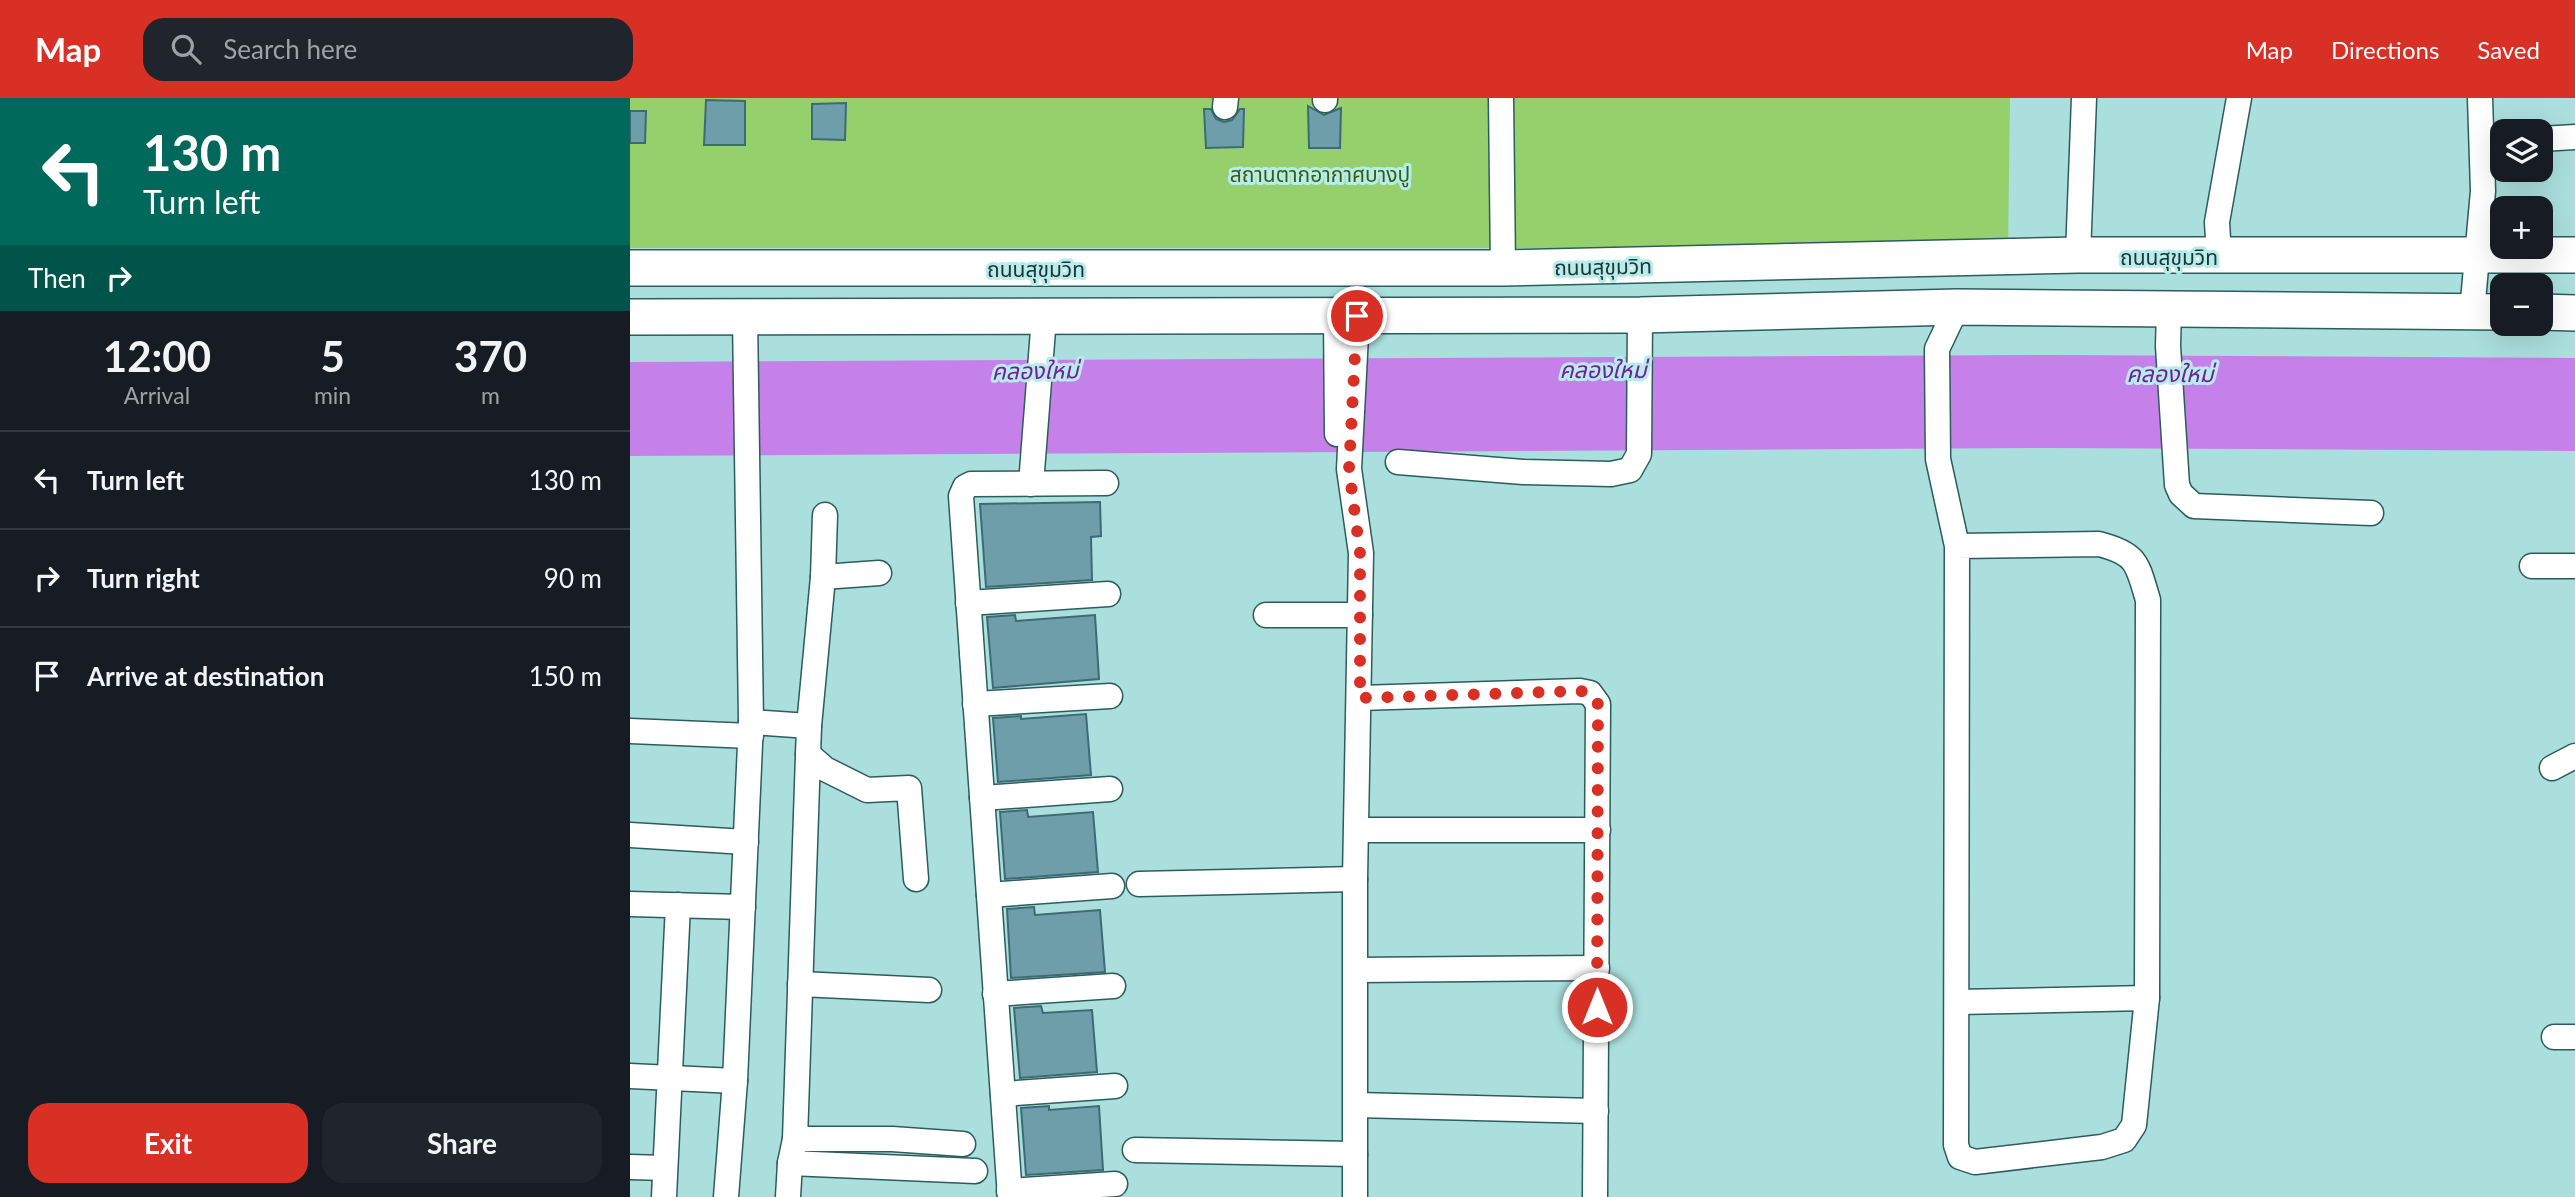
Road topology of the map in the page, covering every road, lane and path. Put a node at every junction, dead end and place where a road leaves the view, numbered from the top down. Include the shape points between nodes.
1 (1501, 98) edge
2 (2084, 98) edge
3 (2239, 98) edge
4 (2480, 98) edge
5 (2490, 136) edge
6 (2575, 137) edge
7 (2553, 138) edge
8 (2490, 154) edge
9 (2575, 255) edge
10 (2078, 256) junction
11 (2219, 256) junction
12 (2477, 256) junction
13 (630, 268) edge
14 (1503, 268) junction
15 (1957, 307) junction
16 (2169, 309) junction
17 (2487, 312) edge
18 (2553, 312) edge
19 (2575, 313) edge
20 (1505, 315) junction
21 (1640, 315) junction
22 (630, 317) edge
23 (744, 317) junction
24 (1044, 317) junction
25 (1346, 331) junction
26 (1398, 462) dead end
27 (1106, 483) dead end
28 (1031, 484) junction
29 (2371, 513) dead end
30 (825, 515) dead end
31 (1957, 546) junction
32 (2532, 566) dead end
33 (2575, 566) edge
34 (879, 573) dead end
35 (823, 577) junction
36 (1108, 594) dead end
37 (968, 603) junction
38 (1266, 615) dead end
39 (1360, 615) junction
40 (1110, 696) dead end
41 (1360, 698) junction
42 (975, 704) junction
43 (809, 726) junction
44 (751, 729) junction
45 (630, 731) edge
46 (808, 754) junction
47 (2575, 756) edge
48 (2552, 768) dead end
49 (1110, 789) dead end
50 (982, 798) junction
51 (1357, 830) junction
52 (1598, 830) junction
53 (630, 835) edge
54 (746, 842) junction
55 (916, 879) dead end
56 (1356, 879) junction
57 (1139, 884) dead end
58 (1112, 886) dead end
59 (989, 895) junction
60 (630, 904) edge
61 (678, 905) junction
62 (743, 907) junction
63 (1597, 968) junction
64 (1357, 970) junction
65 (800, 984) junction
66 (1113, 986) dead end
67 (929, 990) dead end
68 (995, 994) junction
69 (2147, 998) junction
70 (1956, 1002) junction
71 (630, 1076) edge
72 (670, 1078) junction
73 (735, 1081) junction
74 (1115, 1086) dead end
75 (1003, 1094) junction
76 (1356, 1105) junction
77 (1597, 1111) junction
78 (963, 1144) dead end
79 (1135, 1150) dead end
80 (792, 1151) junction
81 (1355, 1154) junction
82 (630, 1167) edge
83 (665, 1168) junction
84 (975, 1171) dead end
85 (1115, 1184) dead end
86 (1010, 1194) edge
87 (664, 1197) edge
88 (726, 1197) edge
89 (788, 1197) edge
90 (1355, 1197) edge
91 (1595, 1197) edge

1 - 14 street
2 - 10 street
3 - 11 street via 2217,222
4 - 5 street
6 - 7 street
8 - 12 street
9 - 12 highway, ถนนสุขุมวิท
10 - 11 highway, ถนนสุขุมวิท
10 - 14 highway, ถนนสุขุมวิท
11 - 12 highway, ถนนสุขุมวิท
12 - 17 street
13 - 14 highway, ถนนสุขุมวิท
14 - 20 highway
15 - 16 highway
15 - 21 highway
15 - 31 street via 1937,349 1938,458
16 - 17 highway
16 - 29 street via 2175,457 2181,494 2194,506
18 - 19 highway
20 - 21 highway
20 - 25 highway
21 - 26 street via 1639,454 1630,470 1611,474 1523,472
22 - 23 highway
23 - 24 highway
23 - 44 street
24 - 25 highway
24 - 28 street
25 - 39 street via 1345,461 1360,553
27 - 28 street
28 - 37 street via 965,487 961,496
30 - 35 street
31 - 69 street via 2099,544 2122,550 2138,568 2148,600
31 - 70 street
32 - 33 street
34 - 35 street
35 - 43 street
36 - 37 street
37 - 42 street
38 - 39 street
39 - 41 street
40 - 42 street
41 - 51 street
41 - 52 street via 1590,693 1598,704
42 - 50 street
43 - 44 street
43 - 46 street
44 - 45 street
44 - 54 street
46 - 55 street via 825,769 867,790 909,788
46 - 65 street
47 - 48 street
49 - 50 street
50 - 59 street
51 - 52 street
51 - 56 street
52 - 63 street
53 - 54 street
54 - 62 street
56 - 57 street
56 - 64 street
58 - 59 street
59 - 68 street
60 - 61 street
61 - 62 street
61 - 72 street
62 - 73 street
63 - 64 street
63 - 77 street
64 - 76 street
65 - 67 street
65 - 80 street
66 - 68 street
68 - 75 street
69 - 70 street
69 - 70 street via 2134,1125 2124,1140 2102,1147 1975,1162 1960,1157 1956,1145
71 - 72 street
72 - 73 street
72 - 83 street
73 - 88 street
74 - 75 street
75 - 86 street
76 - 77 street
76 - 81 street
77 - 91 street
78 - 80 street via 892,1139
79 - 81 street
80 - 84 street
80 - 89 street
81 - 90 street
82 - 83 street
83 - 87 street
85 - 86 street

